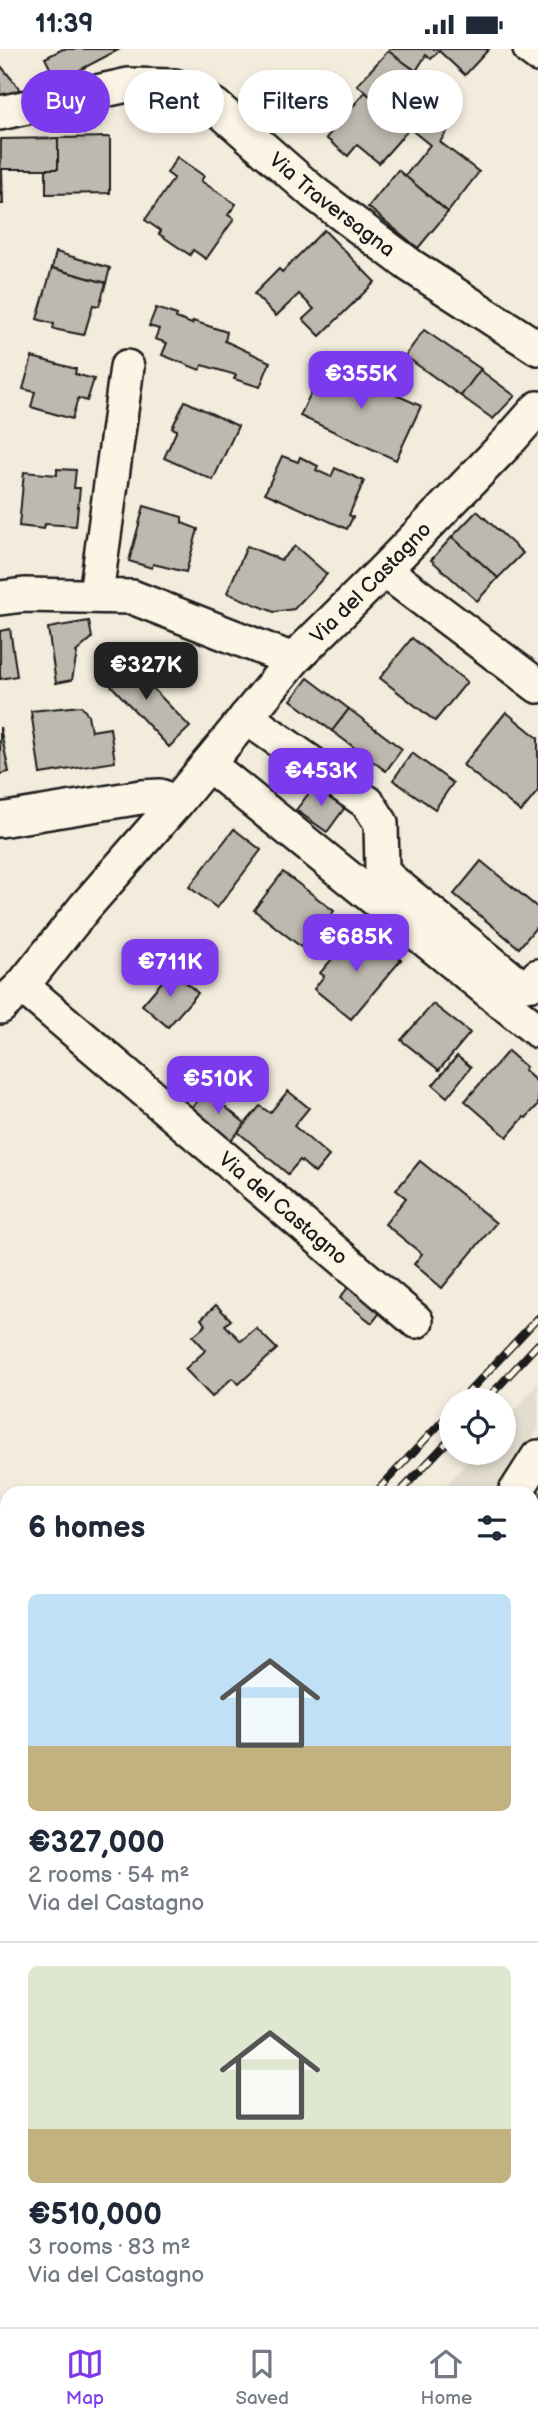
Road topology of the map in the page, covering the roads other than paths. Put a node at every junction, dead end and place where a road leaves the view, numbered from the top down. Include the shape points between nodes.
1 (530, 49) edge
2 (538, 55) edge
3 (0, 113) edge
4 (538, 348) edge
5 (127, 367) dead end
6 (538, 408) edge
7 (384, 570) junction
8 (96, 594) junction
9 (0, 598) edge
10 (293, 660) junction
11 (538, 686) edge
12 (246, 717) junction
13 (208, 764) junction
14 (176, 803) junction
15 (0, 820) edge
16 (538, 976) edge
17 (11, 997) edge
18 (538, 1031) edge
19 (416, 1321) dead end
20 (538, 1457) edge
21 (519, 1486) edge

1 - 2 street
3 - 4 street, Via Traversagna via 128,85 174,86 191,92 215,106 314,193 411,266
5 - 8 street
6 - 7 street, Via del Castagno
7 - 10 street, Via del Castagno
7 - 11 street
8 - 9 street
8 - 10 street via 132,597
10 - 12 street, Via del Castagno
12 - 13 street, Via del Castagno
12 - 16 street via 368,803 380,823 382,869 388,878 519,985 533,983
13 - 14 street, Via del Castagno
13 - 18 street
14 - 15 street via 160,796 141,797
14 - 17 street, Via del Castagno
17 - 19 street, Via del Castagno
20 - 21 street

